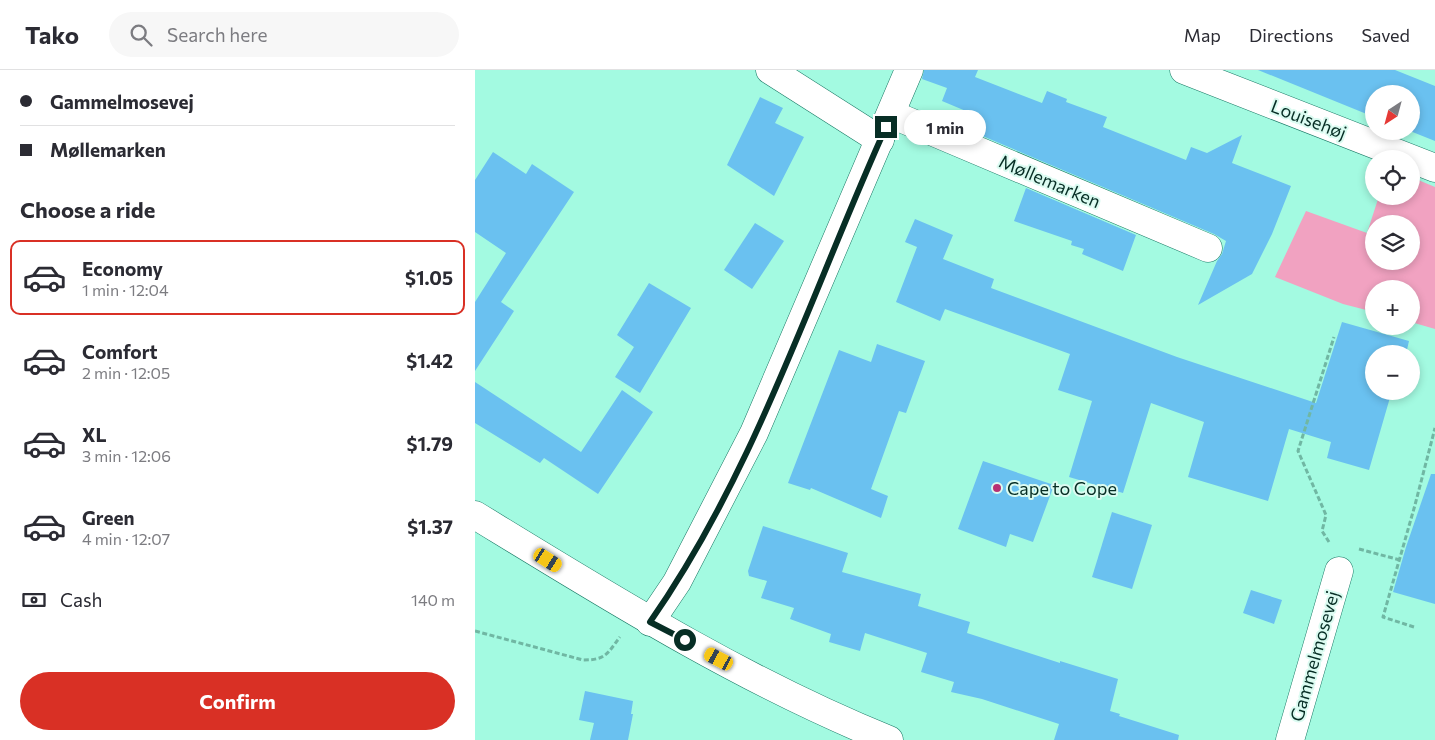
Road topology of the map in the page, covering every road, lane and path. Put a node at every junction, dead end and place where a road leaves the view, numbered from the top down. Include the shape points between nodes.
1 (770, 70) edge
2 (909, 70) edge
3 (1184, 70) edge
4 (891, 114) junction
5 (880, 140) junction
6 (1435, 168) edge
7 (1208, 248) dead end
8 (1334, 337) dead end
9 (1435, 428) edge
10 (475, 515) edge
11 (1329, 542) dead end
12 (1339, 571) dead end
13 (643, 618) junction
14 (1414, 627) dead end
15 (475, 631) edge
16 (889, 740) edge
17 (1290, 740) edge

1 - 5 street
2 - 4 street
3 - 6 street, Louisehøj
4 - 5 street
4 - 7 street, Møllemarken
5 - 13 street via 755,433 677,582
8 - 11 path via 1298,452 1326,515 1322,531
9 - 14 path via 1383,617
10 - 13 street
12 - 17 street, Gammelmosevej
13 - 15 path via 599,660 583,660
13 - 16 street via 772,686

